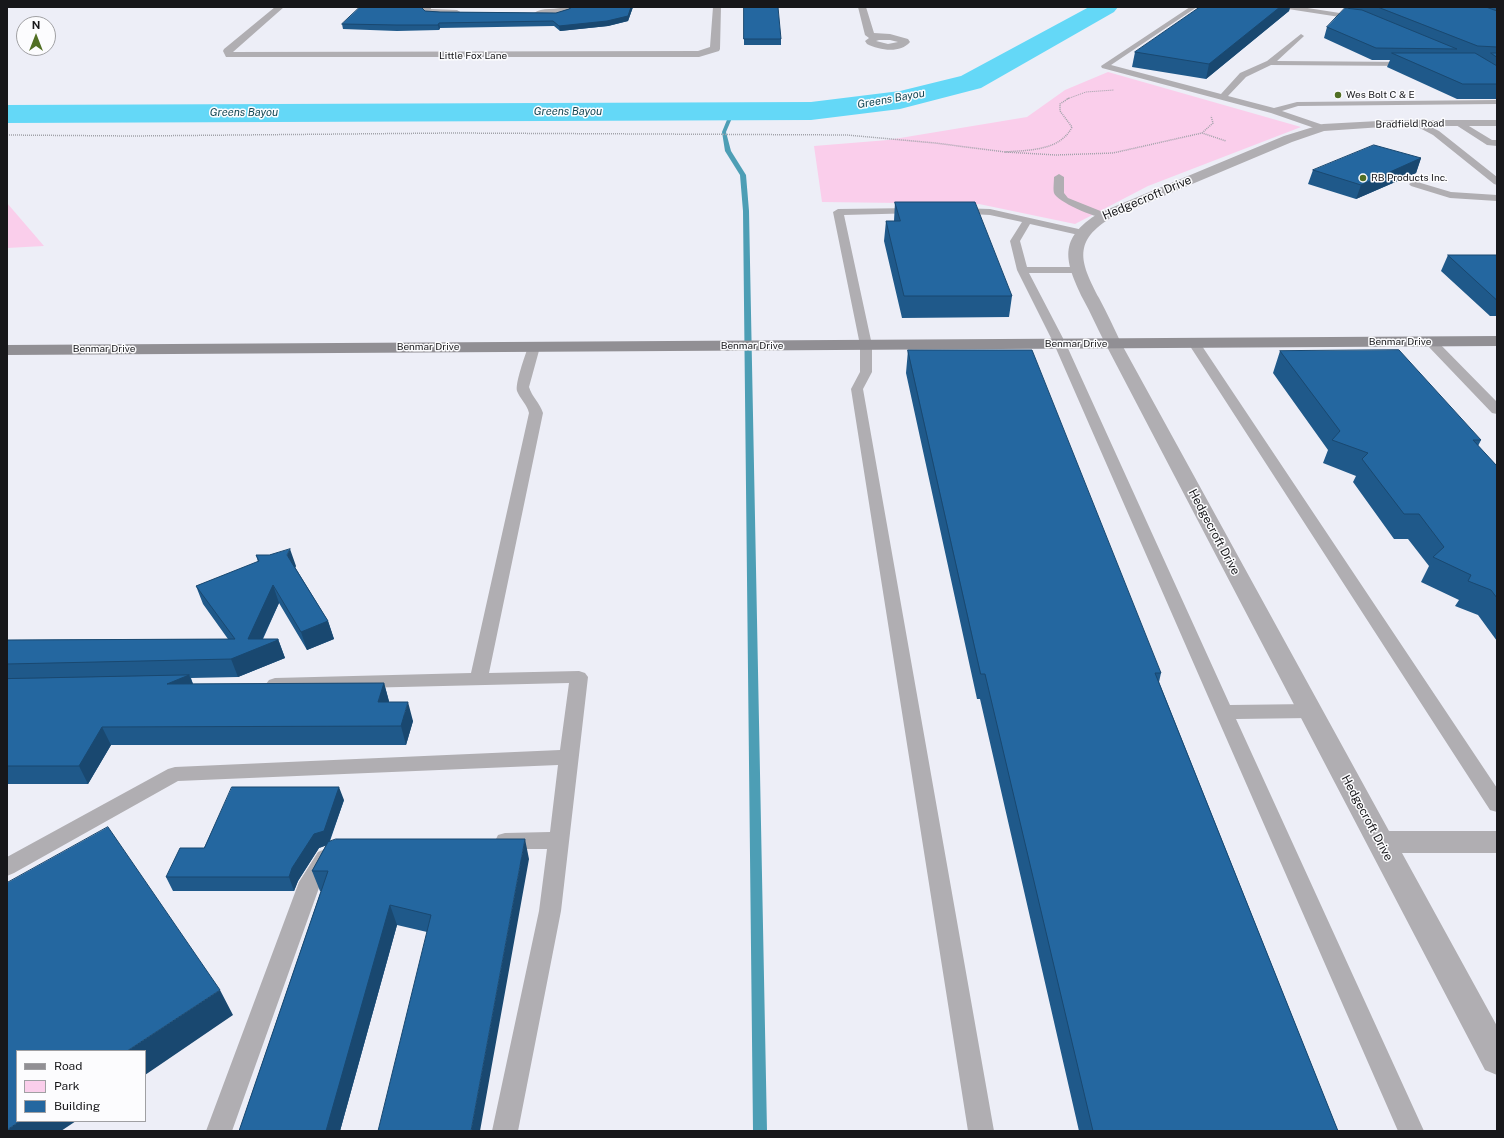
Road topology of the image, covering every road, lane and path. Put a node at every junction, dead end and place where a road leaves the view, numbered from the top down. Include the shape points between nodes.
1 (280, 7) edge
2 (573, 7) edge
3 (717, 7) edge
4 (862, 7) edge
5 (1194, 7) edge
6 (1288, 7) edge
7 (426, 8) edge
8 (464, 13) edge
9 (533, 13) edge
10 (1368, 21) edge
11 (1301, 36) dead end
12 (877, 37) dead end
13 (1270, 63) junction
14 (1418, 64) edge
15 (1119, 90) dead end
16 (1222, 98) junction
17 (1497, 102) edge
18 (1274, 111) junction
19 (1208, 112) dead end
20 (1417, 123) junction
21 (1459, 123) junction
22 (1497, 123) edge
23 (1323, 128) junction
24 (1202, 133) junction
25 (7, 135) edge
26 (1228, 142) dead end
27 (1497, 143) edge
28 (1005, 152) junction
29 (1059, 177) dead end
30 (1497, 182) edge
31 (1414, 184) edge
32 (1497, 198) edge
33 (1104, 216) junction
34 (1028, 220) junction
35 (1082, 233) junction
36 (1022, 270) junction
37 (1078, 270) junction
38 (1497, 341) edge
39 (1431, 342) junction
40 (1113, 343) junction
41 (1194, 343) junction
42 (1060, 344) junction
43 (866, 345) junction
44 (534, 347) junction
45 (7, 350) edge
46 (1497, 410) edge
47 (479, 679) junction
48 (259, 684) edge
49 (1310, 711) junction
50 (1225, 712) junction
51 (569, 757) junction
52 (1497, 804) edge
53 (559, 840) junction
54 (482, 841) edge
55 (1380, 842) junction
56 (1497, 842) edge
57 (345, 848) edge
58 (7, 867) edge
59 (1497, 1059) edge
60 (219, 1131) edge
61 (506, 1131) edge
62 (981, 1131) edge
63 (1411, 1131) edge

1 - 3 street, Little Fox Lane via 228,51 230,55 699,54 715,49
2 - 9 street via 566,11
4 - 12 street via 870,35
5 - 16 lane via 1105,66
6 - 10 lane
7 - 8 street via 429,12
11 - 13 lane
13 - 14 lane
13 - 16 lane via 1243,75
15 - 28 path via 1078,94 1060,104 1060,112 1072,127 1070,134 1063,141 1048,146
16 - 18 lane
17 - 18 lane via 1297,104
18 - 23 lane
19 - 24 path via 1213,123
20 - 21 street, Bradfield Road
20 - 23 street, Bradfield Road
20 - 30 lane via 1436,133
21 - 22 street, Bradfield Road
21 - 27 lane via 1490,143
23 - 33 street, Hedgecroft Drive via 1288,139
24 - 26 path
24 - 28 path via 1114,153 1056,155
25 - 28 path via 847,135
29 - 33 lane via 1059,193 1065,200
31 - 32 lane via 1450,195
33 - 35 street, Hedgecroft Drive
34 - 35 lane
34 - 36 lane via 1016,241
34 - 43 lane via 990,212 838,212
35 - 37 street, Hedgecroft Drive via 1076,255
36 - 37 lane
36 - 42 lane
37 - 40 street, Hedgecroft Drive
38 - 39 street, Benmar Drive
39 - 41 street, Benmar Drive
39 - 46 lane
40 - 41 street, Benmar Drive
40 - 42 street, Benmar Drive
40 - 49 street, Hedgecroft Drive
41 - 52 lane
42 - 43 street, Benmar Drive
42 - 50 lane
43 - 44 street, Benmar Drive
43 - 62 lane via 866,372 857,389
44 - 45 street, Benmar Drive
44 - 47 lane via 523,387 524,392 535,404 536,413
47 - 48 lane
47 - 51 lane via 579,677
49 - 50 lane
49 - 55 street, Hedgecroft Drive
50 - 63 lane
51 - 53 lane
51 - 58 lane via 175,774
53 - 54 lane
53 - 61 lane via 550,911
55 - 56 street
55 - 59 street, Hedgecroft Drive
57 - 60 lane via 327,855 310,882

